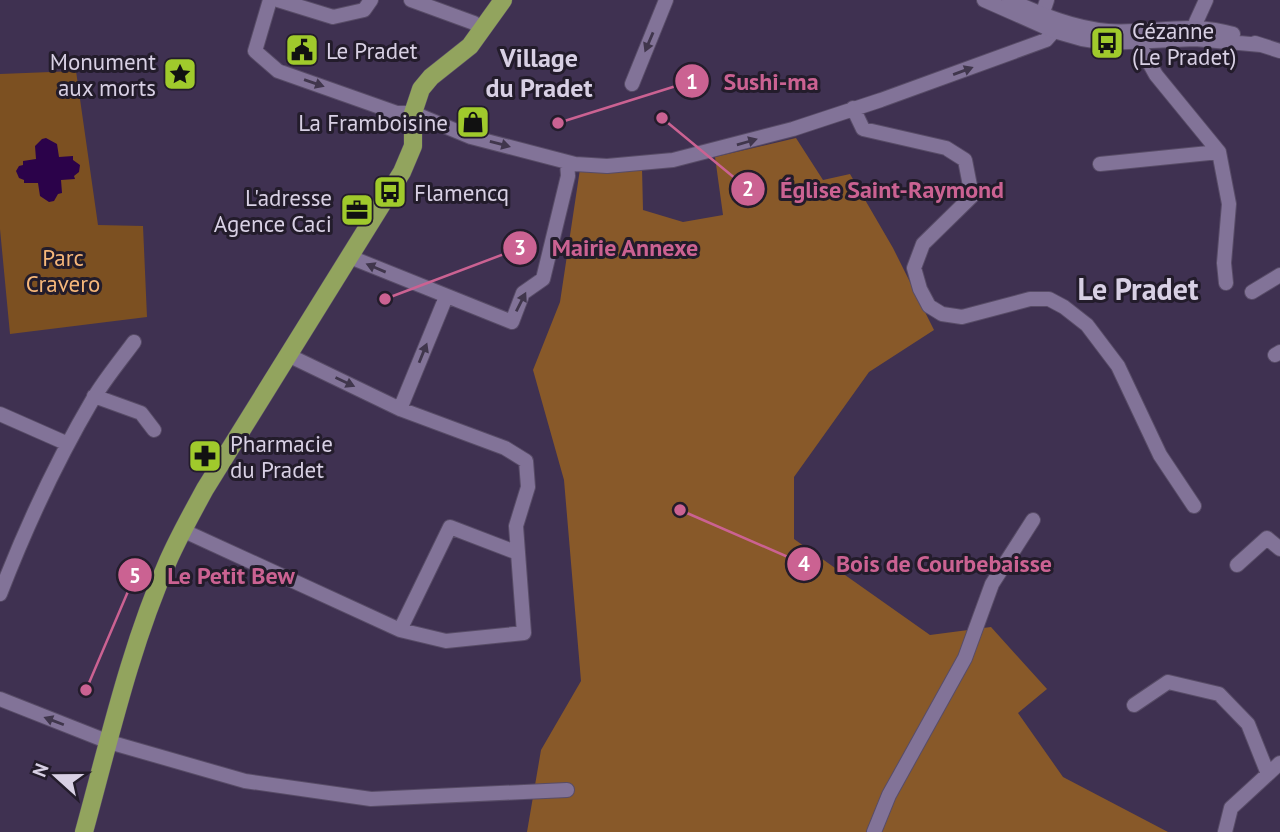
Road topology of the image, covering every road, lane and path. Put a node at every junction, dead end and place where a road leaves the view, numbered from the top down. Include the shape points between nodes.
1 (270, 0) edge
2 (278, 0) edge
3 (371, 0) edge
4 (411, 0) edge
5 (503, 0) edge
6 (666, 0) edge
7 (984, 0) edge
8 (1009, 0) edge
9 (1047, 0) edge
10 (1206, 0) edge
11 (1035, 15) junction
12 (482, 31) junction
13 (1054, 31) junction
14 (1195, 33) junction
15 (1137, 36) junction
16 (1026, 47) junction
17 (1280, 51) edge
18 (632, 84) dead end
19 (853, 108) junction
20 (413, 113) junction
21 (1219, 152) junction
22 (1100, 164) dead end
23 (570, 167) junction
24 (351, 257) junction
25 (1280, 275) edge
26 (1226, 283) dead end
27 (1252, 292) dead end
28 (446, 297) junction
29 (134, 342) dead end
30 (289, 356) junction
31 (94, 397) junction
32 (400, 409) junction
33 (0, 414) edge
34 (154, 430) dead end
35 (68, 444) junction
36 (1194, 506) dead end
37 (1033, 520) dead end
38 (182, 530) junction
39 (1280, 549) edge
40 (518, 553) junction
41 (6, 559) edge
42 (1237, 565) dead end
43 (0, 594) edge
44 (400, 630) junction
45 (0, 699) edge
46 (1133, 705) dead end
47 (109, 742) junction
48 (1280, 763) edge
49 (1268, 774) junction
50 (567, 790) dead end
51 (84, 832) edge
52 (874, 832) edge
53 (1225, 832) edge

1 -> 20 street via 255,51 278,71 397,113
2 - 3 street via 333,17 364,10
4 - 12 street via 474,23
5 - 12 main road
6 -> 18 street
7 - 11 street
8 - 11 street
9 - 11 street
10 - 14 street
11 - 13 street
11 - 15 street
11 - 16 street
12 - 20 main road via 431,77 421,89
13 - 15 street via 1107,43
13 - 16 street via 1046,40
14 - 15 street
14 - 17 street
15 - 21 street via 1156,75
19 -> 16 street
23 -> 19 street via 673,160 793,129
19 - 36 street via 863,130 946,148 965,160 972,196 923,244 914,268 929,306 962,317 1030,299 1049,299 1080,319 1118,366 1160,454
20 -> 23 street via 471,137
20 - 24 main road via 413,146 402,172
21 - 22 street
21 - 26 street via 1229,204
28 -> 23 street via 512,322 523,293 543,279
28 -> 24 street
24 - 30 main road
25 - 27 street
32 -> 28 street
29 - 31 street
30 -> 32 street
30 - 38 main road
31 - 34 street via 141,413
31 - 35 street
32 - 40 street via 505,448 526,461 528,487 516,526
33 - 35 street
35 - 41 street
37 - 52 street via 992,584 965,658 895,784
38 - 44 street
38 - 47 main road via 149,610
39 - 42 street via 1266,538
40 - 44 street via 450,527
40 - 44 street via 524,633 446,641
41 - 43 street
47 -> 45 street
46 - 49 street via 1168,682 1219,694 1248,724
47 - 50 street via 245,781 371,799
47 - 51 main road
48 - 49 street
49 - 53 street via 1231,808

